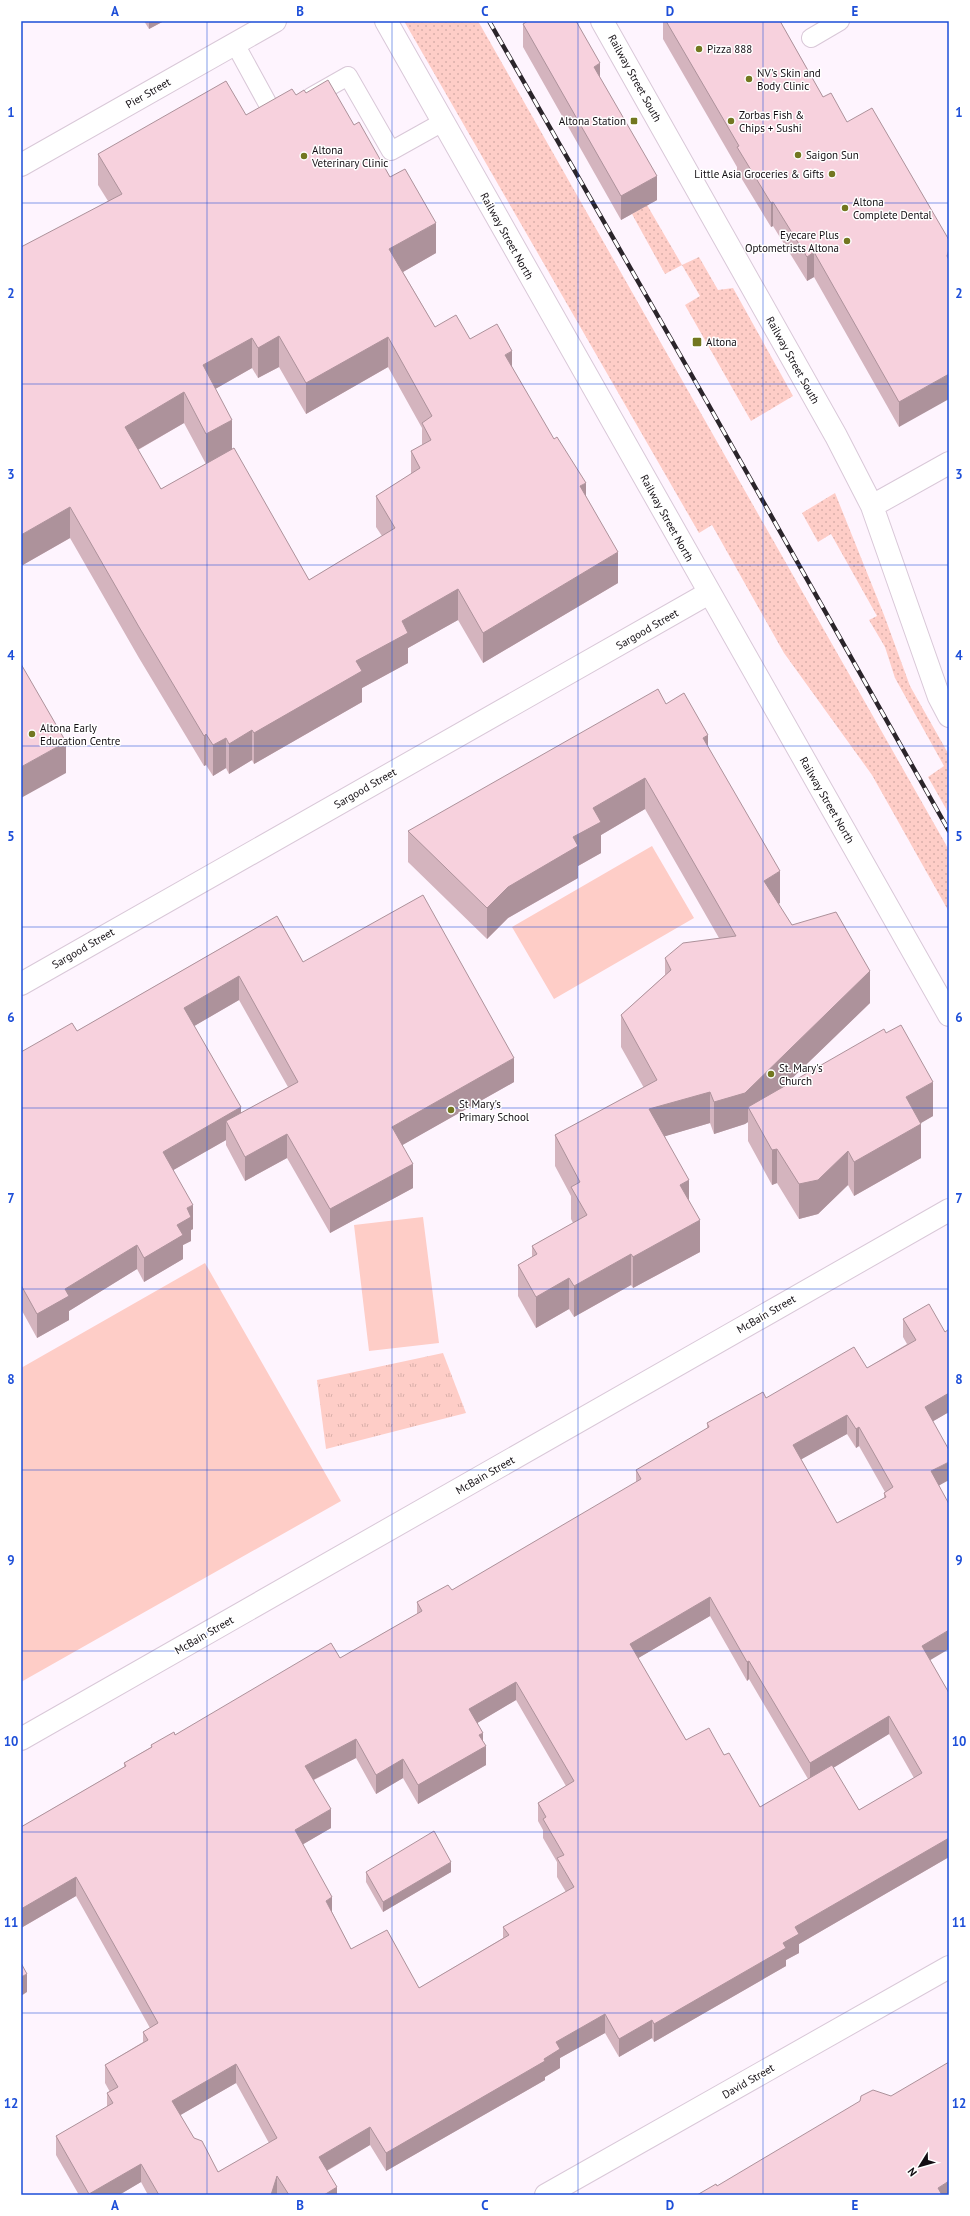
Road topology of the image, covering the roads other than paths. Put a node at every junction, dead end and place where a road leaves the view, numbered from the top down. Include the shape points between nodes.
1 (275, 21) edge
2 (386, 21) edge
3 (602, 21) edge
4 (840, 21) edge
5 (811, 38) dead end
6 (235, 44) junction
7 (443, 122) junction
8 (21, 165) edge
9 (949, 463) edge
10 (872, 506) junction
11 (709, 593) junction
12 (949, 716) edge
13 (21, 984) edge
14 (949, 1015) edge
15 (949, 1210) edge
16 (21, 1739) edge
17 (949, 1967) edge
18 (546, 2195) edge

1 - 6 street, Pier Street
2 - 7 street, Railway Street North
3 - 10 street, Railway Street South via 836,436
4 - 5 lane
6 - 7 lane via 275,116 348,76 390,152
6 - 8 street, Pier Street
7 - 11 street, Railway Street North
9 - 10 street
10 - 12 street, Railway Street South via 939,697
11 - 13 street, Sargood Street
11 - 14 street, Railway Street North
15 - 16 street, McBain Street
17 - 18 street, David Street

